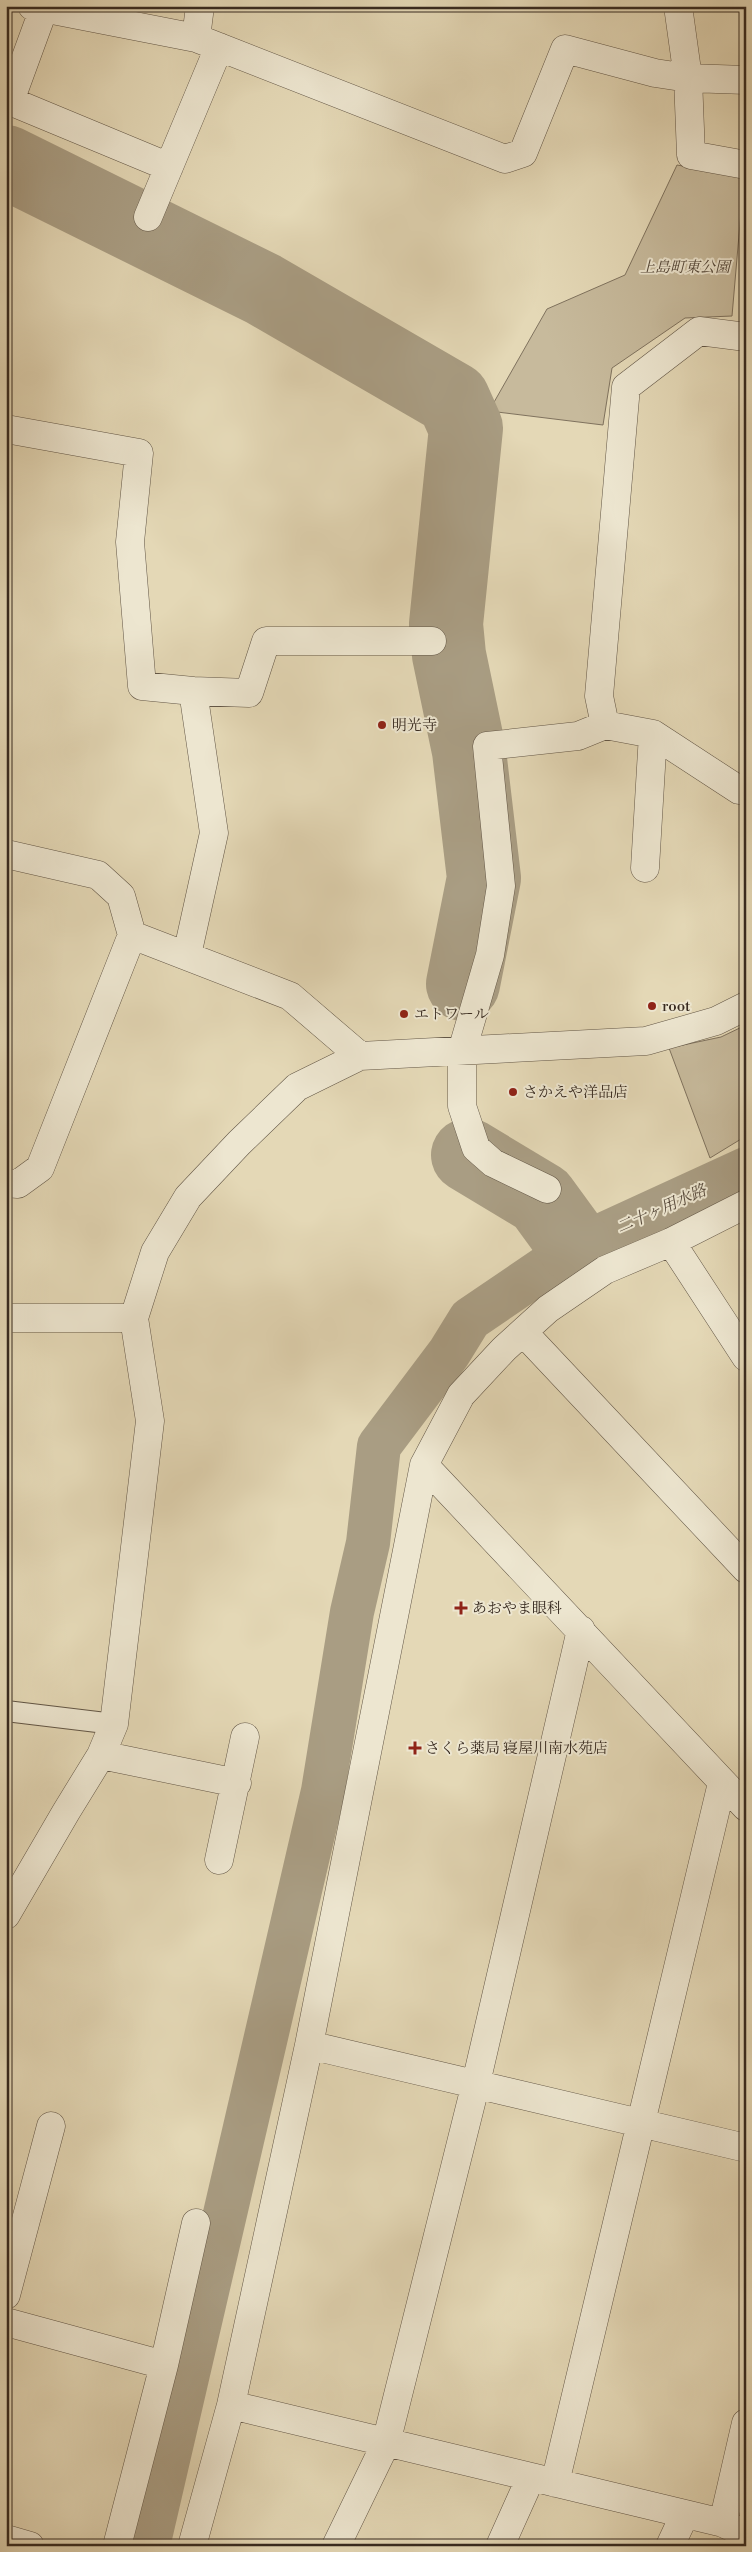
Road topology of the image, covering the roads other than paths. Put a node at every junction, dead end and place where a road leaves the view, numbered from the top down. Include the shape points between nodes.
1 (200, 6) edge
2 (678, 6) edge
3 (38, 7) edge
4 (208, 42) junction
5 (688, 78) junction
6 (746, 80) edge
7 (746, 165) edge
8 (169, 167) junction
9 (148, 217) dead end
10 (746, 337) edge
11 (6, 428) edge
12 (432, 641) dead end
13 (193, 691) junction
14 (605, 725) junction
15 (653, 734) junction
16 (746, 791) edge
17 (6, 854) edge
18 (645, 868) dead end
19 (132, 935) junction
20 (187, 956) junction
21 (746, 1006) edge
22 (462, 1051) junction
23 (360, 1056) junction
24 (6, 1183) edge
25 (547, 1189) dead end
26 (746, 1204) edge
27 (671, 1242) junction
28 (6, 1318) edge
29 (134, 1318) junction
30 (523, 1332) junction
31 (746, 1357) edge
32 (424, 1465) junction
33 (746, 1569) edge
34 (581, 1630) junction
35 (6, 1710) edge
36 (114, 1724) junction
37 (245, 1737) dead end
38 (101, 1756) junction
39 (237, 1783) junction
40 (722, 1783) junction
41 (746, 1807) edge
42 (219, 1860) dead end
43 (6, 1915) edge
44 (310, 2045) junction
45 (476, 2084) junction
46 (641, 2124) junction
47 (51, 2126) dead end
48 (746, 2148) edge
49 (196, 2223) dead end
50 (6, 2295) edge
51 (6, 2322) edge
52 (164, 2364) junction
53 (231, 2405) junction
54 (746, 2423) edge
55 (386, 2442) junction
56 (543, 2480) junction
57 (685, 2514) junction
58 (734, 2529) edge
59 (6, 2539) edge
60 (30, 2546) edge
61 (117, 2546) edge
62 (192, 2546) edge
63 (336, 2546) edge
64 (500, 2546) edge
65 (670, 2546) edge

1 - 4 street
2 - 5 street
3 - 4 street
3 - 8 street via 10,101
4 - 5 street via 505,159 523,154 565,49 655,73
4 - 8 street
5 - 6 street
5 - 7 street via 691,155
8 - 9 street
10 - 14 street via 699,331 626,387 599,696
11 - 13 street via 139,453 130,542 142,686
12 - 13 street via 266,641 249,693
13 - 20 street via 214,833
14 - 15 street
14 - 22 street via 578,736 487,746 501,886 490,955
15 - 16 street via 739,790
15 - 18 street
17 - 19 street via 98,875 121,896
19 - 20 street
19 - 24 street via 40,1168 18,1184
20 - 23 street via 290,996
21 - 22 street via 716,1021 646,1041
22 - 23 street
22 - 25 street via 462,1106 476,1148 493,1164
23 - 29 street via 298,1087 188,1197 155,1252
26 - 27 street
27 - 30 street via 605,1270 548,1309
27 - 31 street
28 - 29 street
29 - 36 street via 150,1421
30 - 32 street via 461,1395
30 - 33 street
32 - 34 street
32 - 44 street
34 - 40 street
34 - 45 street
35 - 36 lane
36 - 38 street
37 - 39 street
38 - 39 street
38 - 43 street
39 - 42 street
40 - 41 street
40 - 46 street
44 - 45 street
44 - 53 street
45 - 46 street
45 - 55 street
46 - 48 street
46 - 56 street
47 - 50 street
49 - 52 street
51 - 52 street
52 - 61 street
53 - 55 street
53 - 62 street
54 - 58 street
55 - 56 street
55 - 63 street
56 - 57 street
56 - 64 street
57 - 58 street
57 - 65 street
59 - 60 street

